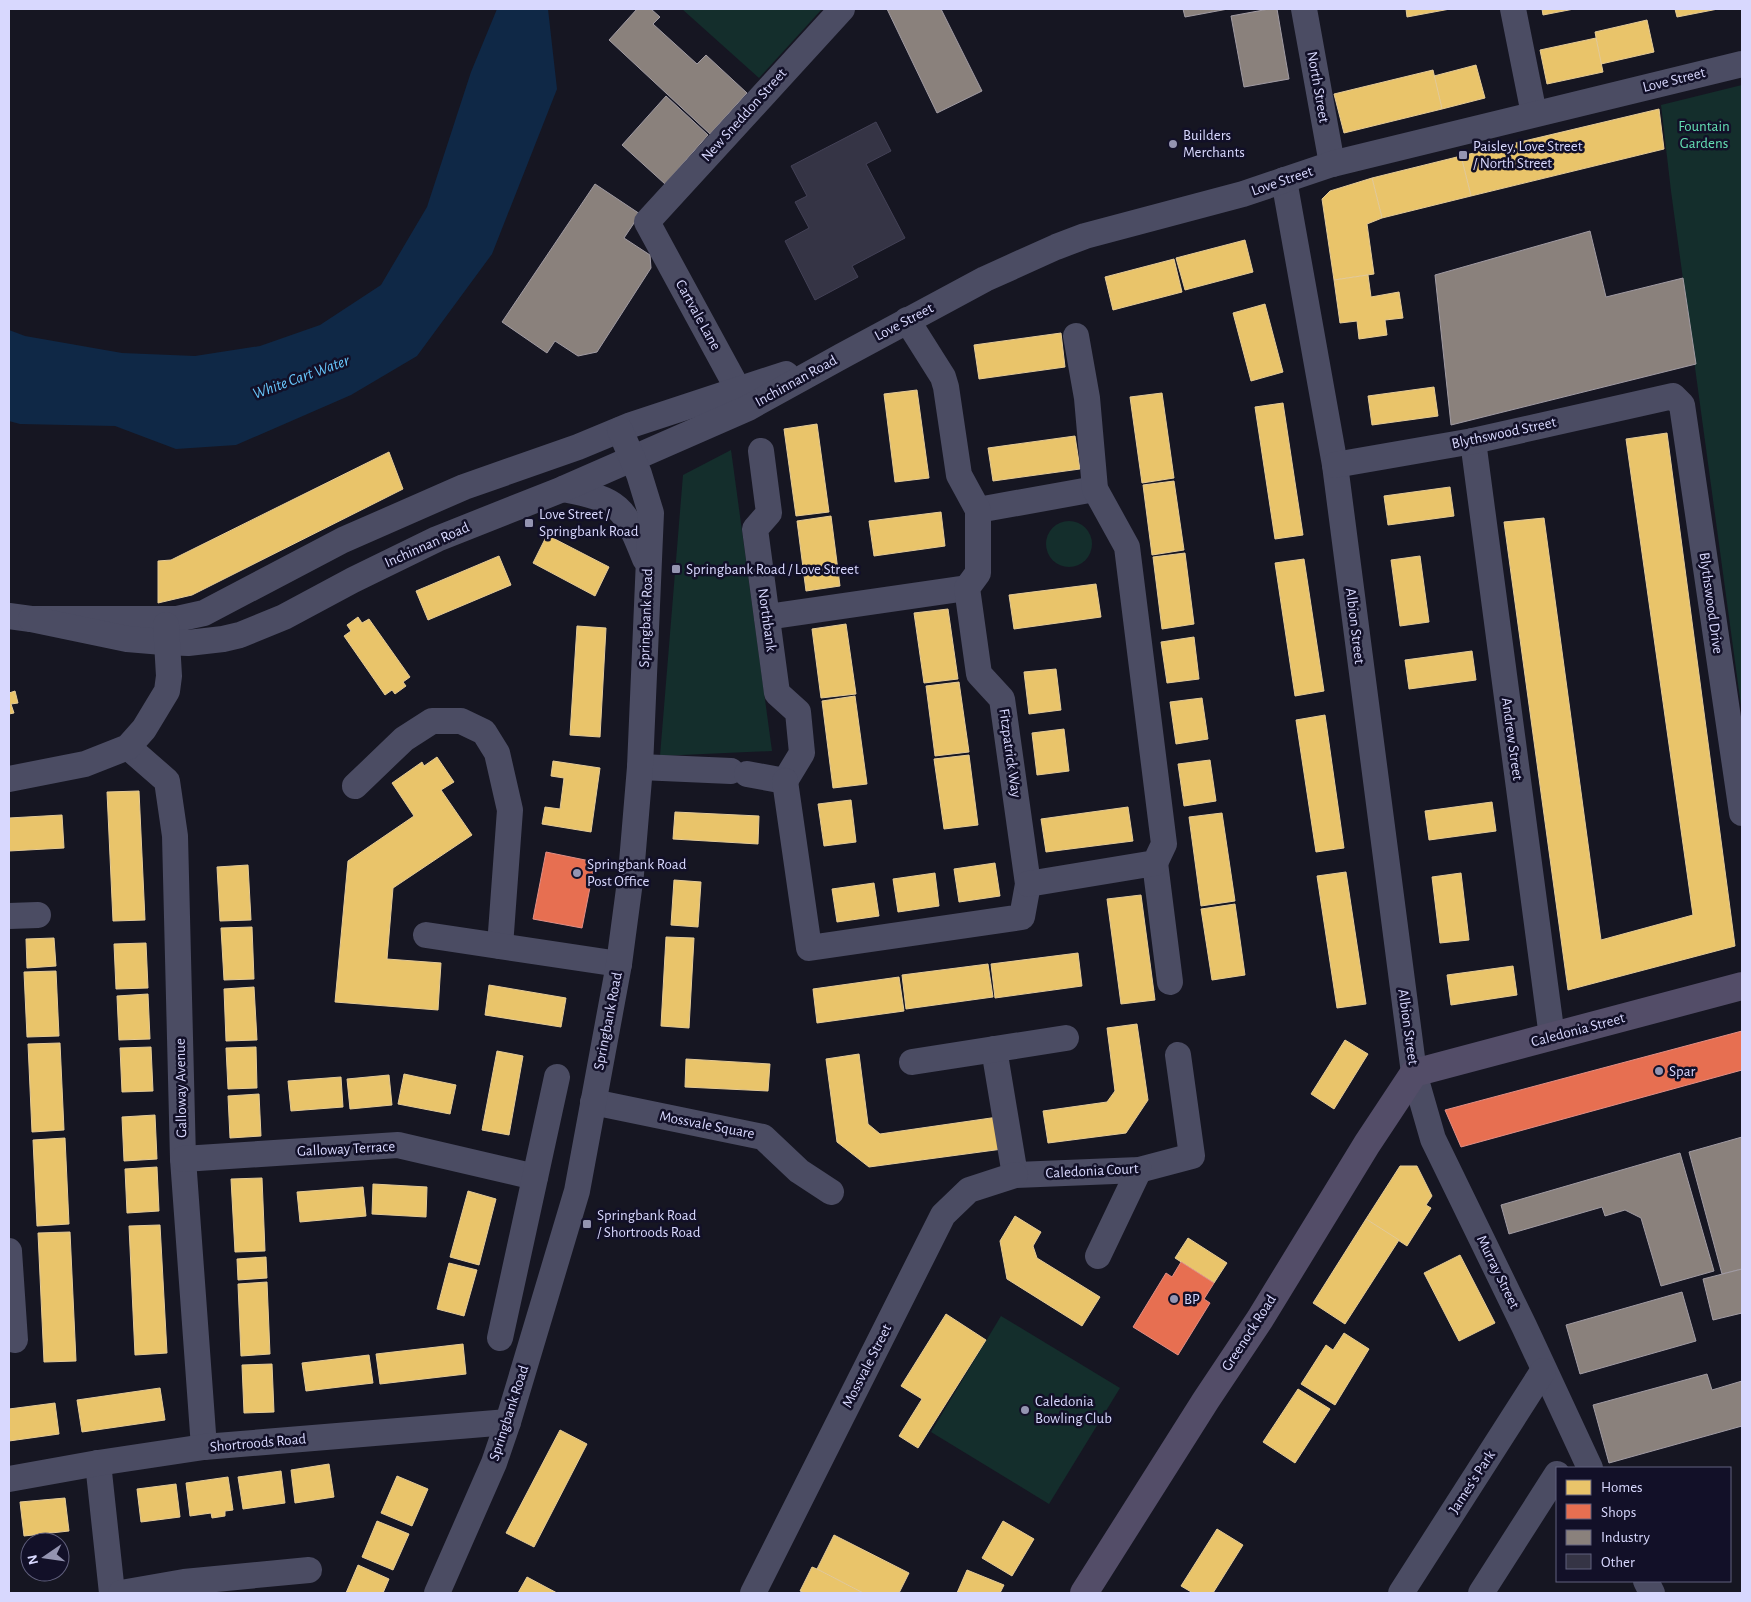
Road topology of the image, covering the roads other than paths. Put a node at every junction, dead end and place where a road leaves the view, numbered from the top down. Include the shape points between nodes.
1 (842, 9) edge
2 (1304, 9) edge
3 (1513, 9) edge
4 (1742, 64) edge
5 (1534, 114) junction
6 (1332, 164) junction
7 (1284, 180) junction
8 (647, 222) joint
9 (907, 320) junction
10 (1076, 336) dead end
11 (842, 356) joint
12 (1673, 396) joint
13 (743, 399) junction
14 (620, 430) junction
15 (1473, 441) junction
16 (761, 451) dead end
17 (633, 459) junction
18 (1334, 465) junction
19 (563, 489) junction
20 (1095, 489) junction
21 (978, 510) junction
22 (648, 567) junction
23 (967, 588) junction
24 (20, 617) edge
25 (767, 617) junction
26 (166, 631) junction
27 (128, 747) junction
28 (640, 767) junction
29 (9, 779) edge
30 (785, 781) junction
31 (355, 786) dead end
32 (1742, 812) edge
33 (1155, 863) junction
34 (1028, 884) junction
35 (38, 915) dead end
36 (9, 916) edge
37 (426, 935) dead end
38 (500, 946) junction
39 (619, 964) junction
40 (1170, 982) dead end
41 (1742, 986) edge
42 (1552, 1037) junction
43 (1066, 1038) dead end
44 (994, 1049) junction
45 (1178, 1055) dead end
46 (912, 1062) dead end
47 (1414, 1073) junction
48 (557, 1077) dead end
49 (593, 1102) junction
50 (183, 1159) junction
51 (1139, 1170) junction
52 (1015, 1175) junction
53 (535, 1177) junction
54 (831, 1192) dead end
55 (1098, 1256) dead end
56 (9, 1263) edge
57 (500, 1338) dead end
58 (15, 1340) dead end
59 (1544, 1371) junction
60 (508, 1422) junction
61 (1577, 1443) junction
62 (204, 1447) junction
63 (98, 1463) junction
64 (1562, 1467) edge
65 (1589, 1467) edge
66 (1556, 1476) edge
67 (9, 1479) edge
68 (309, 1570) dead end
69 (112, 1593) edge
70 (120, 1593) edge
71 (437, 1593) edge
72 (754, 1593) edge
73 (1084, 1593) edge
74 (1401, 1593) edge
75 (1481, 1593) edge

1 - 8 street, New Sneddon Street
2 - 6 street, North Street
3 - 5 street
4 - 5 street, Love Street
5 - 6 street, Love Street
6 - 7 street, Love Street
7 - 9 street, Love Street via 1085,236 985,279
7 - 18 street, Albion Street
8 - 13 street, Cartvale Lane
9 - 11 street, Love Street
9 - 21 street via 943,377 959,475
10 - 20 street via 1087,398
11 - 13 street, Inchinnan Road
12 - 15 street, Blythswood Street
12 - 32 street, Blythswood Drive via 1682,405
13 - 14 street, Inchinnan Road
13 - 17 street, Inchinnan Road
14 - 17 street, Springbank Road
14 - 26 street, Inchinnan Road via 464,487 343,540 204,613 185,618
15 - 18 street, Blythswood Street
15 - 42 street, Andrew Street
16 - 25 street, Northbank via 769,513 755,529
17 - 19 street, Inchinnan Road
17 - 22 street, Springbank Road via 651,514
18 - 47 street, Albion Street
19 - 22 street via 606,500 624,513
19 - 26 street, Inchinnan Road via 437,539 240,635 188,643
20 - 21 street
20 - 33 street via 1127,547 1164,844
21 - 23 street via 978,573
22 - 28 street, Springbank Road
23 - 25 street
23 - 34 street, Fitzpatrick Way via 979,674 1002,699
24 - 26 street, Inchinnan Road
25 - 30 street, Northbank via 777,693 798,712 802,753
26 - 27 street via 167,692
27 - 29 street via 85,764
27 - 50 street, Galloway Avenue via 167,781 175,836
28 - 30 street via 739,773
28 - 39 street, Springbank Road
30 - 34 street, Fitzpatrick Way via 809,948 1022,917
31 - 38 street via 404,738 432,721 461,721 484,732 497,753 510,810
33 - 34 street
33 - 40 street
35 - 36 street
37 - 38 street
38 - 39 street
39 - 49 street, Springbank Road
41 - 42 main road, Caledonia Street
42 - 47 main road, Caledonia Street
43 - 44 street
44 - 46 street
44 - 52 street
45 - 51 street, Caledonia Court via 1192,1156
47 - 59 street, Murray Street via 1433,1139
47 - 73 main road, Greenock Road
48 - 53 street
49 - 54 street, Mossvale Square via 763,1136 799,1171
49 - 60 street, Springbank Road via 577,1191
50 - 53 street, Galloway Terrace via 398,1145
50 - 62 street, Galloway Avenue
51 - 52 street, Caledonia Court
51 - 55 street
52 - 72 street, Mossvale Street via 969,1190 943,1215
53 - 57 street
56 - 58 street
59 - 61 street, Murray Street
59 - 74 street, James's Park
60 - 62 street, Shortroods Road
60 - 71 street, Springbank Road via 494,1463
61 - 64 street
61 - 65 street, Murray Street
62 - 63 street, Shortroods Road
63 - 67 street, Shortroods Road
63 - 69 street
66 - 75 street
68 - 70 street via 184,1582

